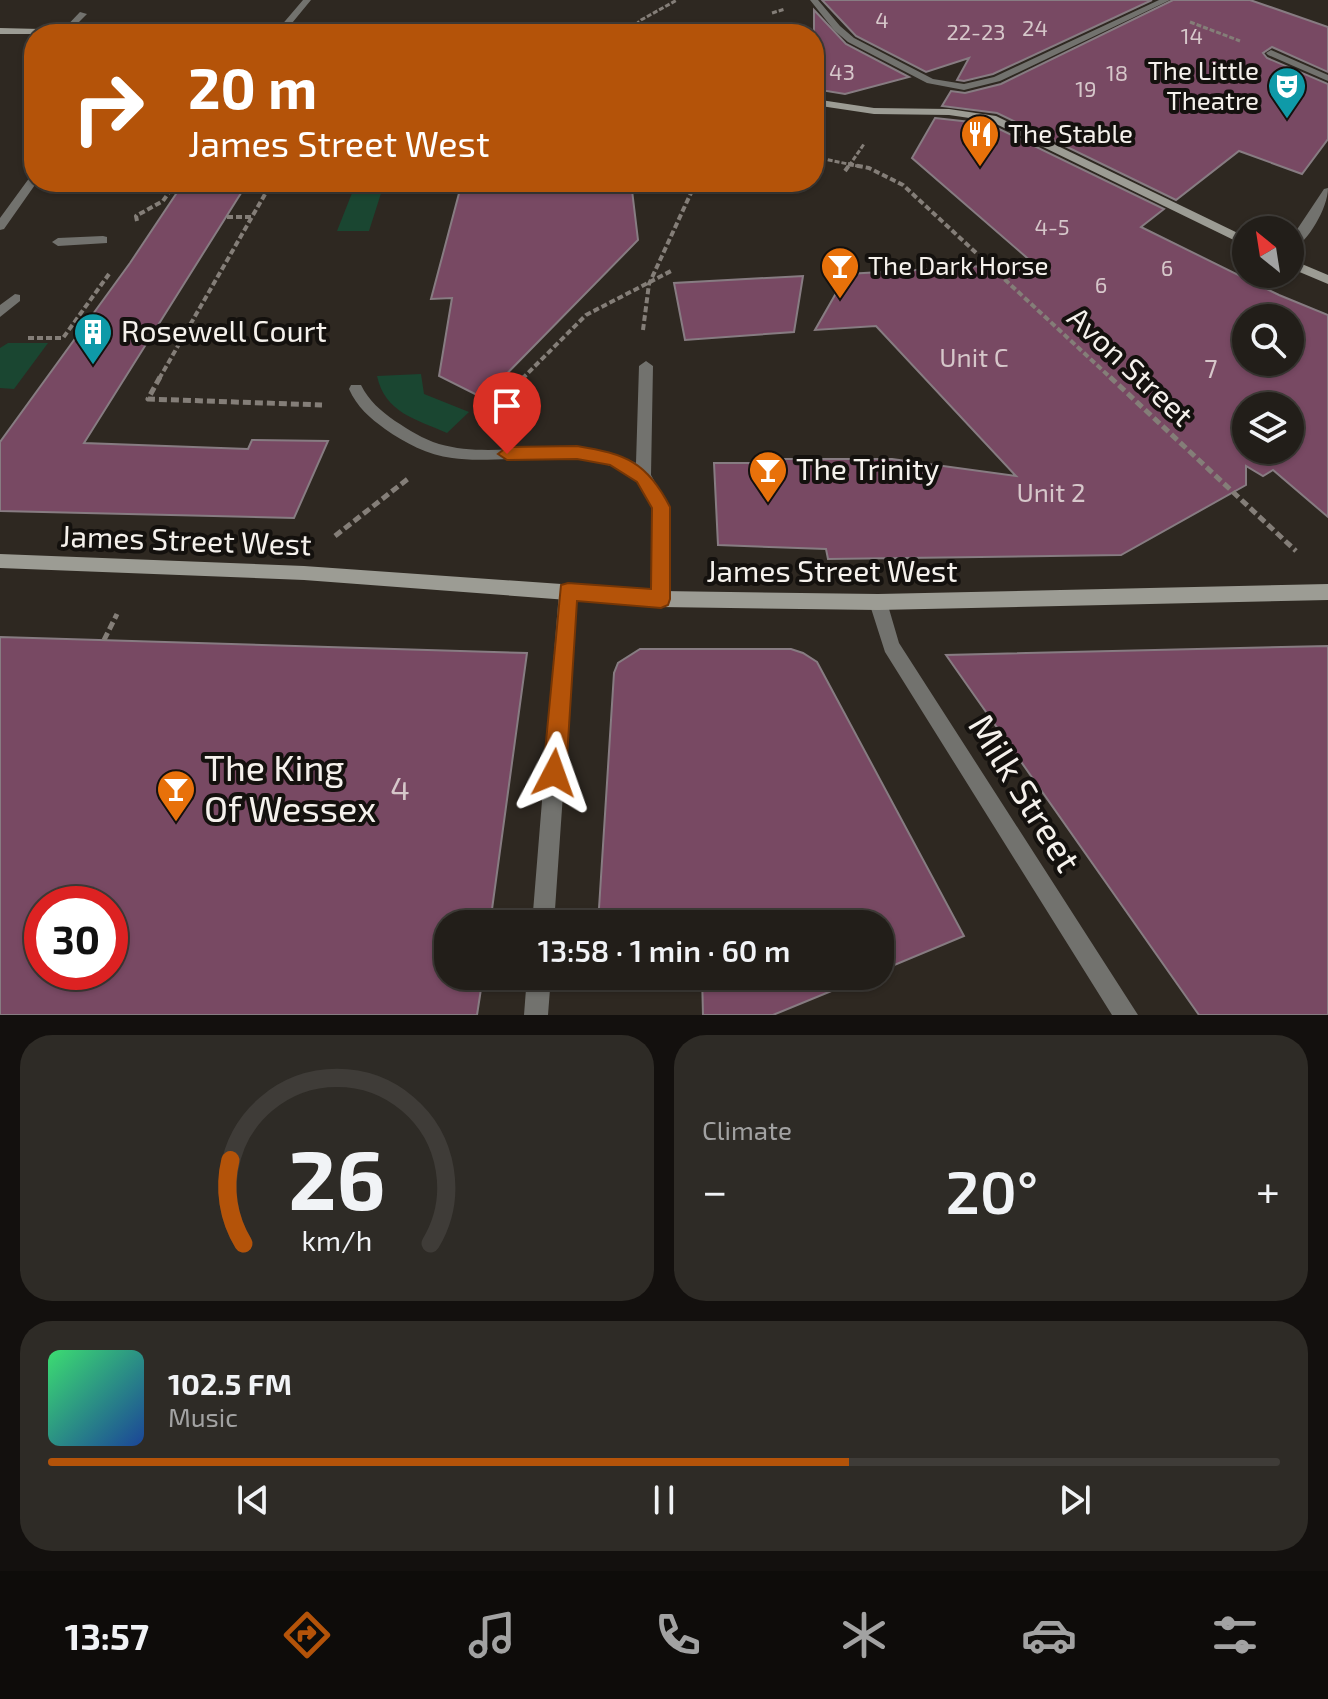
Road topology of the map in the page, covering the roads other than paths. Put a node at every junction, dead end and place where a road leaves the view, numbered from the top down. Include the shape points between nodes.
1 (307, 0) edge
2 (814, 0) edge
3 (1166, 0) edge
4 (83, 14) dead end
5 (72, 24) edge
6 (287, 24) edge
7 (0, 31) edge
8 (24, 32) edge
9 (1271, 53) road end
10 (1328, 78) edge
11 (824, 104) edge
12 (1328, 191) edge
13 (25, 192) edge
14 (0, 226) edge
15 (1304, 227) edge
16 (1232, 235) edge
17 (103, 240) dead end
18 (58, 242) dead end
19 (1304, 269) edge
20 (1328, 280) edge
21 (15, 298) dead end
22 (0, 313) edge
23 (647, 373) road end
24 (356, 389) dead end
25 (643, 477) junction
26 (0, 561) edge
27 (568, 592) junction
28 (1328, 592) edge
29 (661, 599) junction
30 (878, 602) junction
31 (544, 910) edge
32 (538, 990) edge
33 (536, 1015) edge
34 (1126, 1015) edge

1 - 6 street
2 - 3 street via 851,40 930,81 964,87 997,79
4 - 5 street
7 - 8 street
9 - 10 street
11 - 16 street via 874,111 949,112 1002,122
12 - 15 street
13 - 14 street
17 - 18 street
19 - 20 street
21 - 22 street
23 - 25 street
24 - 25 street via 360,401 406,437 446,451 577,452 614,459
25 - 29 street via 661,507
26 - 27 street, James Street West via 304,573
27 - 29 street, James Street West
27 - 31 street
28 - 30 street, James Street West
29 - 30 street, James Street West
30 - 34 street, Milk Street via 891,646
32 - 33 street

